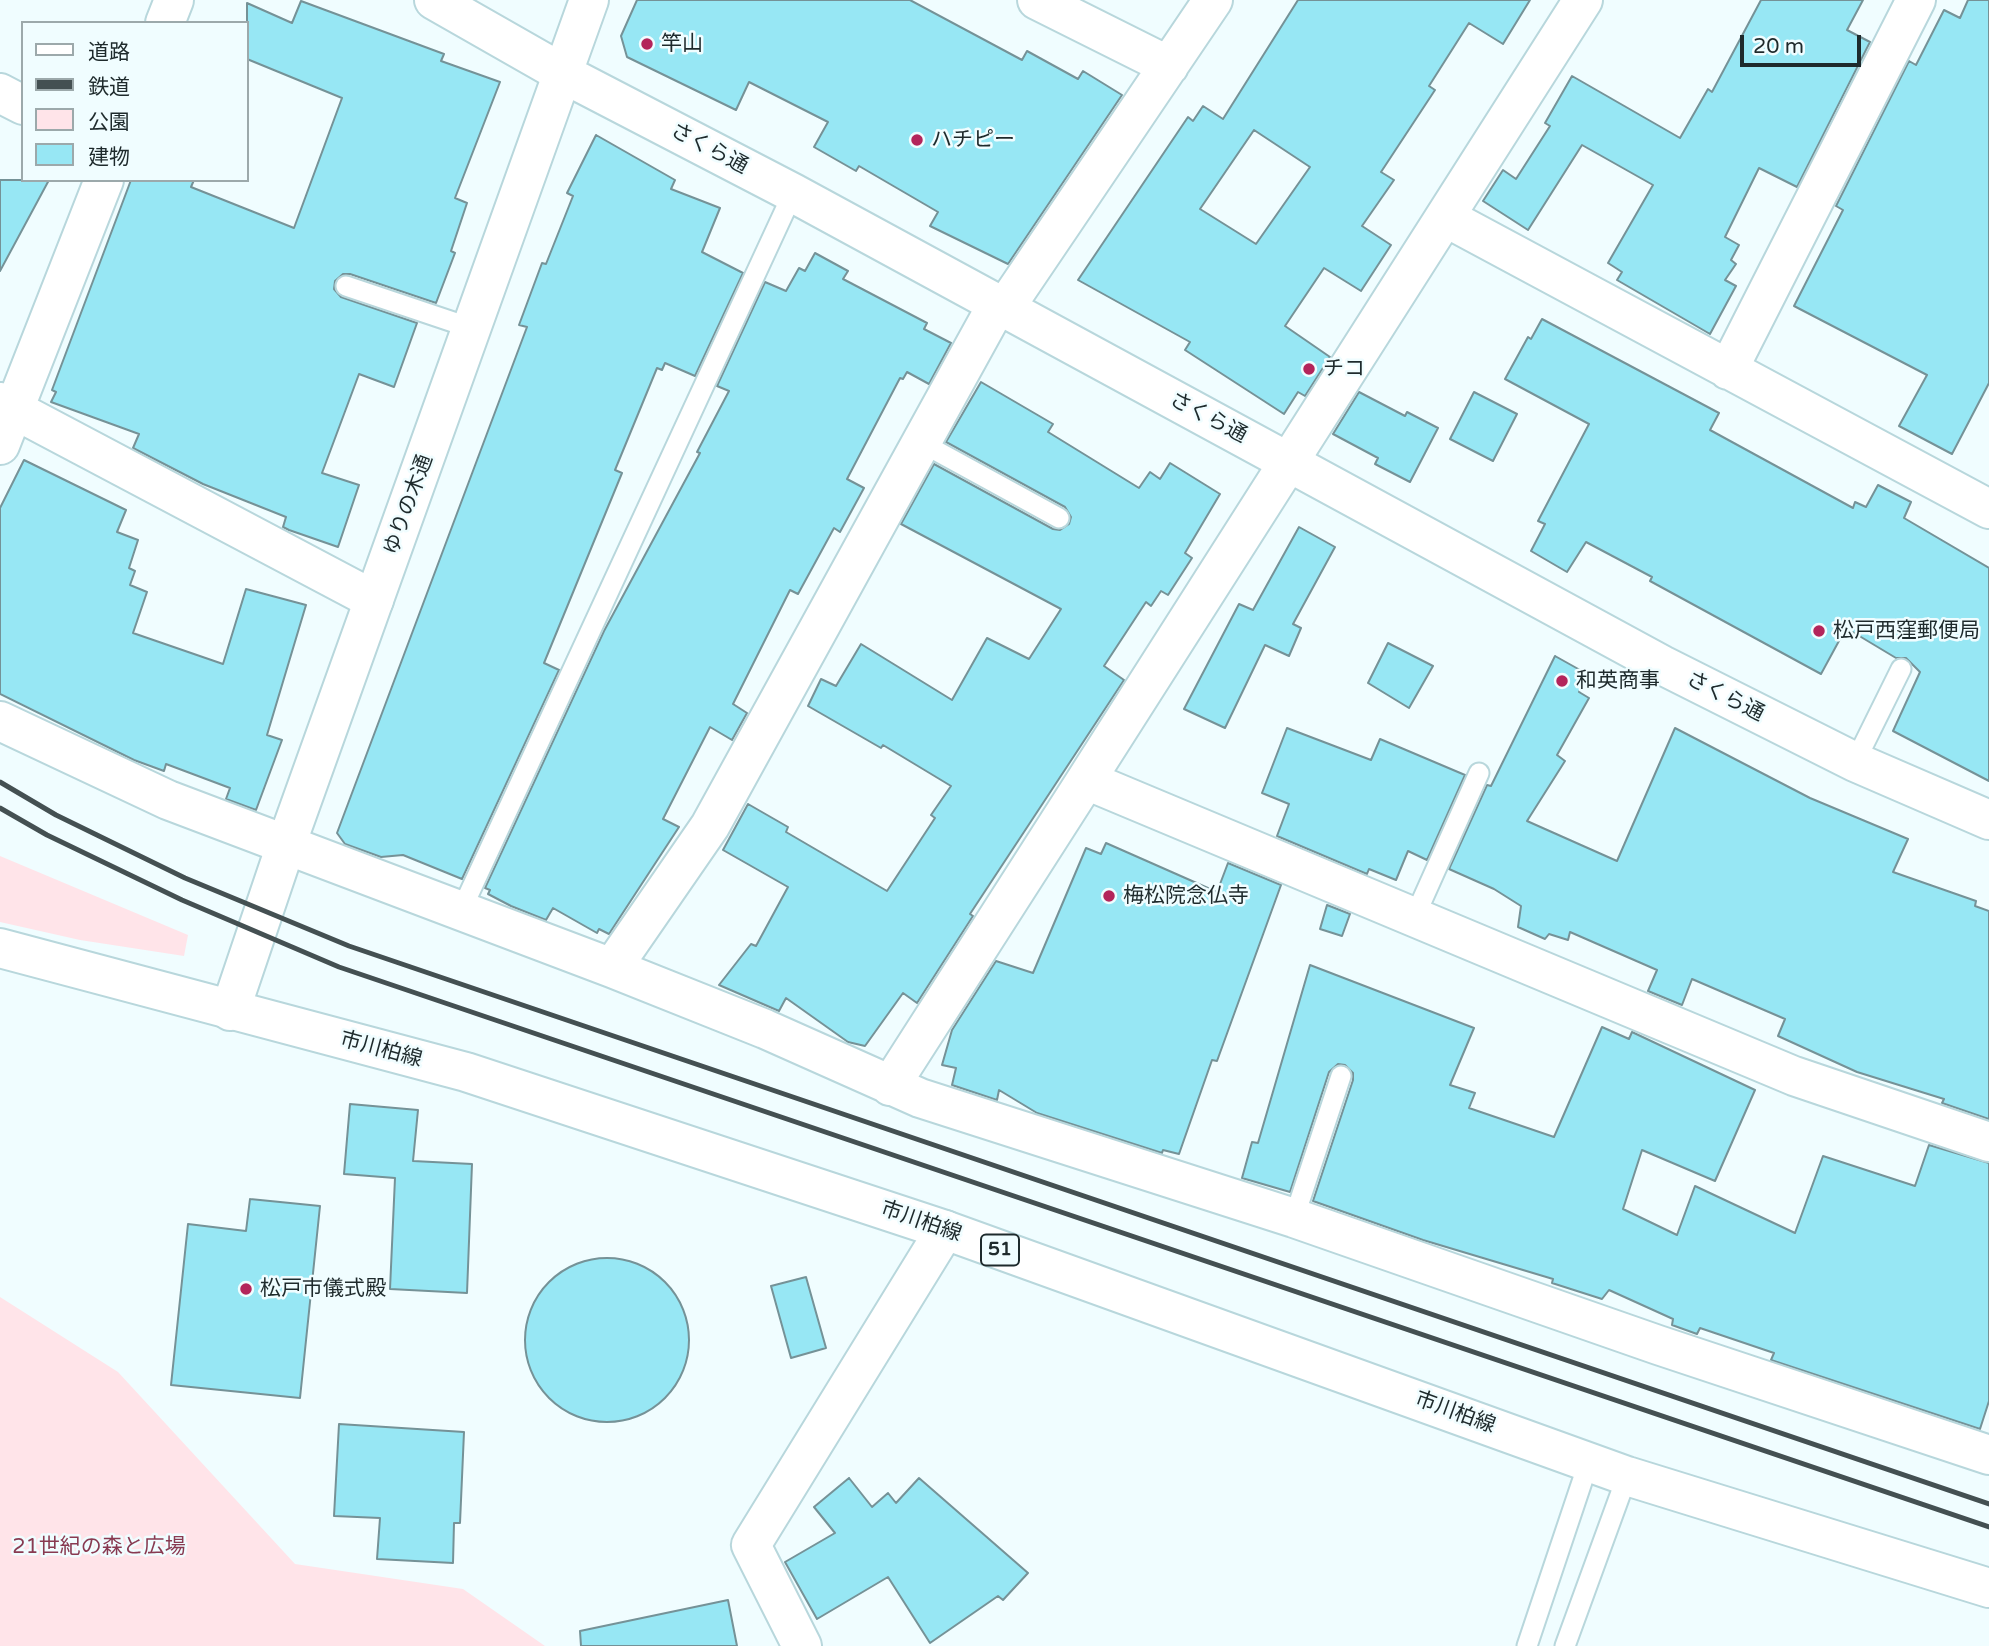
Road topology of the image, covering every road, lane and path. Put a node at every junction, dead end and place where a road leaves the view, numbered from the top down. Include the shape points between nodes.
1 (174, 0) edge
2 (434, 0) edge
3 (589, 0) edge
4 (1037, 0) edge
5 (1213, 0) edge
6 (1583, 0) edge
7 (1916, 0) edge
8 (166, 21) edge
9 (1169, 66) junction
10 (562, 73) junction
11 (0, 93) edge
12 (21, 104) edge
13 (103, 182) edge
14 (793, 193) junction
15 (1445, 217) junction
16 (345, 286) dead end
17 (1000, 307) junction
18 (474, 329) junction
19 (1728, 370) junction
20 (7, 406) edge
21 (922, 443) junction
22 (0, 445) edge
23 (1288, 460) junction
24 (1989, 509) edge
25 (1059, 518) dead end
26 (374, 600) junction
27 (1900, 669) dead end
28 (0, 721) edge
29 (1855, 762) junction
30 (1479, 773) dead end
31 (1086, 780) junction
32 (1989, 820) edge
33 (286, 845) junction
34 (460, 913) junction
35 (1415, 916) junction
36 (0, 947) edge
37 (612, 968) junction
38 (230, 1010) junction
39 (1341, 1076) dead end
40 (890, 1086) junction
41 (1989, 1142) edge
42 (1294, 1218) junction
43 (946, 1230) junction
44 (1989, 1455) edge
45 (1589, 1461) junction
46 (1627, 1476) junction
47 (1989, 1588) edge
48 (803, 1646) edge
49 (1527, 1646) edge
50 (1565, 1646) edge

1 - 8 street
2 - 10 street, さくら通
3 - 10 street, ゆりの木通
4 - 9 street
5 - 9 street
6 - 15 street
7 - 19 street
9 - 17 street
10 - 14 street, さくら通
10 - 18 street, ゆりの木通
11 - 12 street
13 - 20 street
14 - 17 street, さくら通
14 - 34 lane
15 - 19 street
15 - 23 street
16 - 18 lane
17 - 21 street
17 - 23 street, さくら通
18 - 26 street, ゆりの木通
19 - 24 street
20 - 22 street
20 - 26 street
21 - 25 lane
21 - 37 street via 710,826
23 - 29 street, さくら通 via 1662,665
23 - 31 street
26 - 33 street, ゆりの木通
27 - 29 lane
28 - 33 street via 168,800
29 - 32 street, さくら通
30 - 35 lane
31 - 35 street
31 - 40 street
33 - 34 street
33 - 38 street, ゆりの木通
34 - 37 street
35 - 41 street via 1794,1076
36 - 38 street, 市川柏線 / 51
37 - 40 street via 765,1029
38 - 43 street, 市川柏線 / 51 via 466,1072
39 - 42 lane
40 - 42 street
42 - 44 street
43 - 45 street, 市川柏線 / 51
43 - 48 street via 751,1545
45 - 46 street, 市川柏線 / 51
45 - 49 lane
46 - 47 street, 市川柏線 / 51
46 - 50 lane

